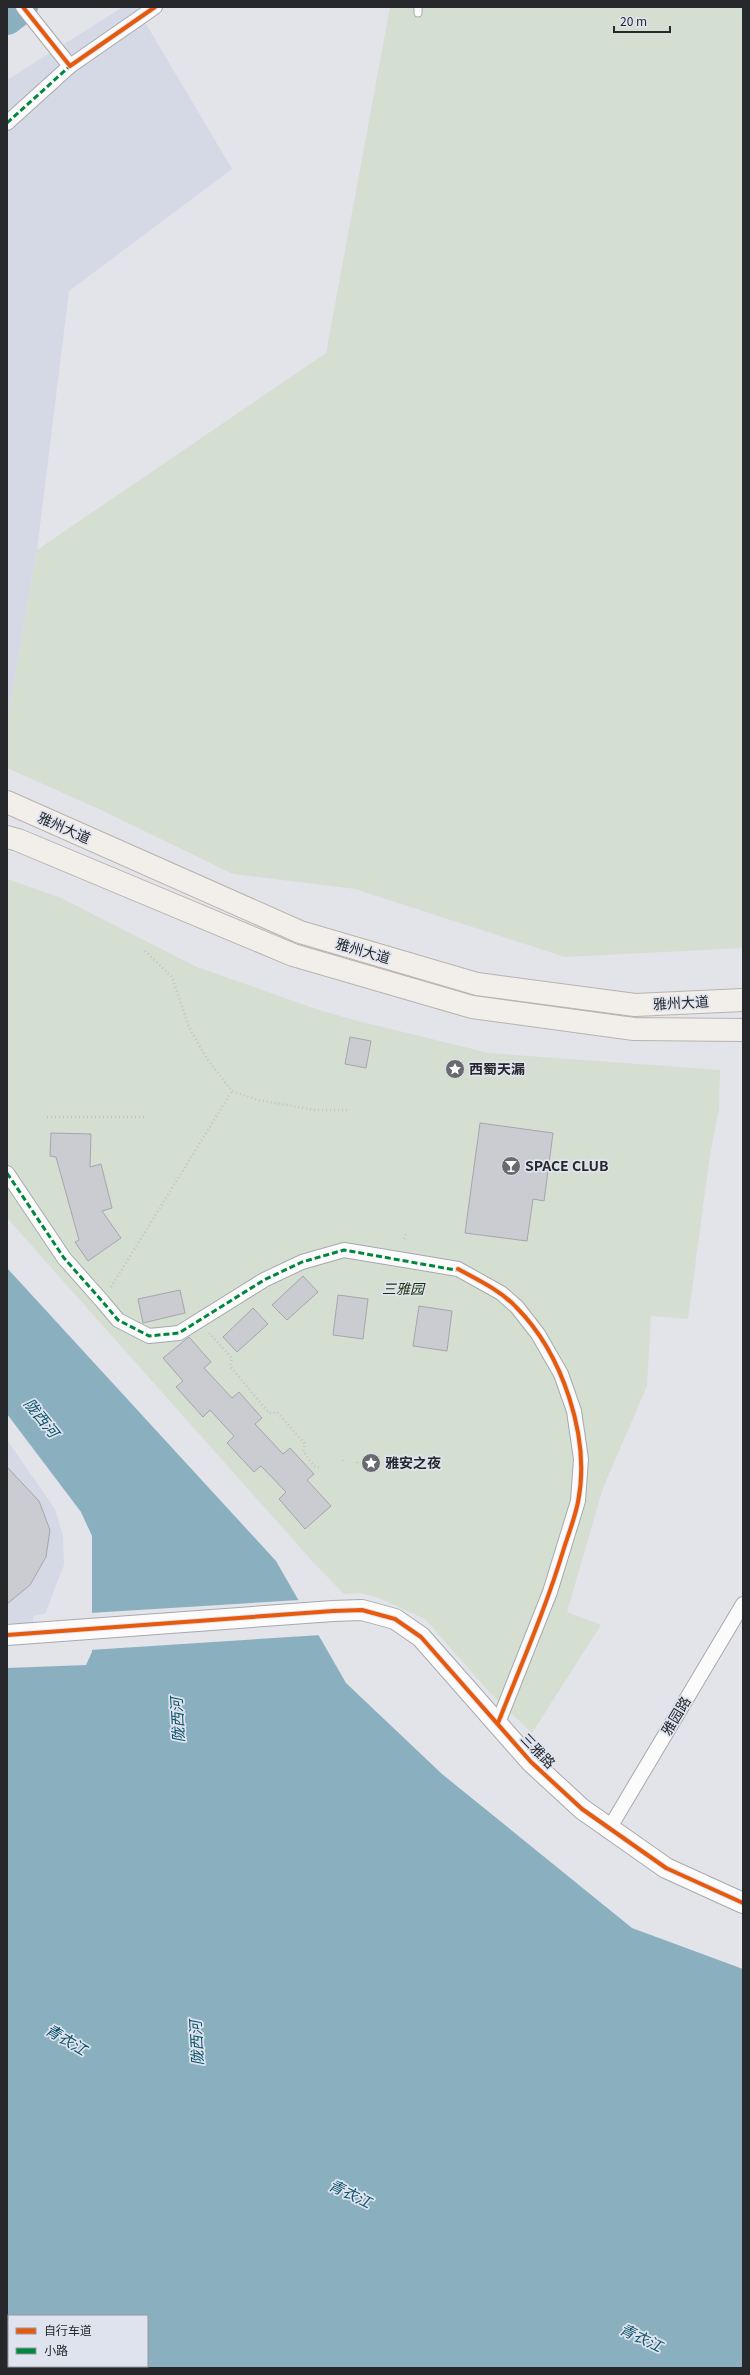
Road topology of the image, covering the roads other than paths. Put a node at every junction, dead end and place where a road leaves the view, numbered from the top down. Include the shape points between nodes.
1 (23, 7) edge
2 (155, 7) edge
3 (70, 66) junction
4 (7, 124) edge
5 (7, 802) edge
6 (7, 837) edge
7 (743, 1000) edge
8 (743, 1030) edge
9 (7, 1173) edge
10 (743, 1604) edge
11 (7, 1635) edge
12 (498, 1723) junction
13 (609, 1829) junction
14 (743, 1903) edge

1 - 3 street
2 - 3 street
3 - 4 street
5 - 7 main road, 雅州大道 via 300,932 477,984 635,1005
6 - 8 main road, 雅州大道 via 293,955 472,1007 634,1029
9 - 12 street via 64,1258 102,1302 118,1320 150,1336 179,1333 264,1280 302,1262 344,1250 458,1269 501,1293 517,1307 538,1334 561,1374 574,1411 581,1459 578,1501 550,1592
10 - 13 street, 雅园路
11 - 12 street, 三雅路 via 362,1610 395,1619 421,1637
12 - 13 street, 三雅路 via 531,1762 582,1809
13 - 14 street, 三雅路 via 666,1868

